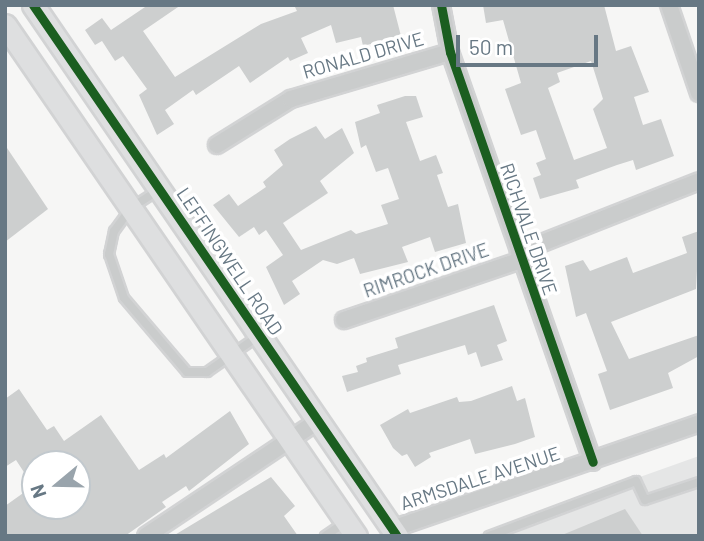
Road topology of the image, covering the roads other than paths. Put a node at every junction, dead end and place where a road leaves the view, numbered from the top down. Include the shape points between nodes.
1 (33, 5) edge
2 (441, 5) edge
3 (669, 5) edge
4 (5, 25) edge
5 (450, 52) junction
6 (699, 93) edge
7 (217, 145) dead end
8 (699, 181) edge
9 (160, 190) junction
10 (131, 208) junction
11 (520, 256) junction
12 (344, 320) dead end
13 (260, 335) junction
14 (231, 355) junction
15 (318, 421) junction
16 (699, 424) edge
17 (290, 439) junction
18 (593, 462) junction
19 (699, 482) edge
20 (351, 528) edge
21 (395, 532) edge
22 (146, 536) edge
23 (325, 536) edge
24 (489, 536) edge

1 - 9 main road, LEFFINGWELL ROAD
2 - 5 street, RICHVALE DRIVE
3 - 6 street
4 - 10 main road
5 - 7 street, RONALD DRIVE via 291,99
5 - 11 street, RICHVALE DRIVE
8 - 11 street, RIMROCK DRIVE
9 - 10 lane
9 - 13 main road, LEFFINGWELL ROAD
10 - 14 main road
10 - 14 lane via 114,231 109,254 124,298 187,372 207,372
11 - 12 street, RIMROCK DRIVE
11 - 18 street, RICHVALE DRIVE
13 - 14 lane
13 - 15 main road, LEFFINGWELL ROAD
14 - 17 main road
15 - 17 street
15 - 21 main road, LEFFINGWELL ROAD
16 - 18 street, ARMSDALE AVENUE
17 - 20 main road
17 - 22 street
18 - 21 street, ARMSDALE AVENUE
19 - 24 lane via 645,500 636,481
20 - 23 lane

